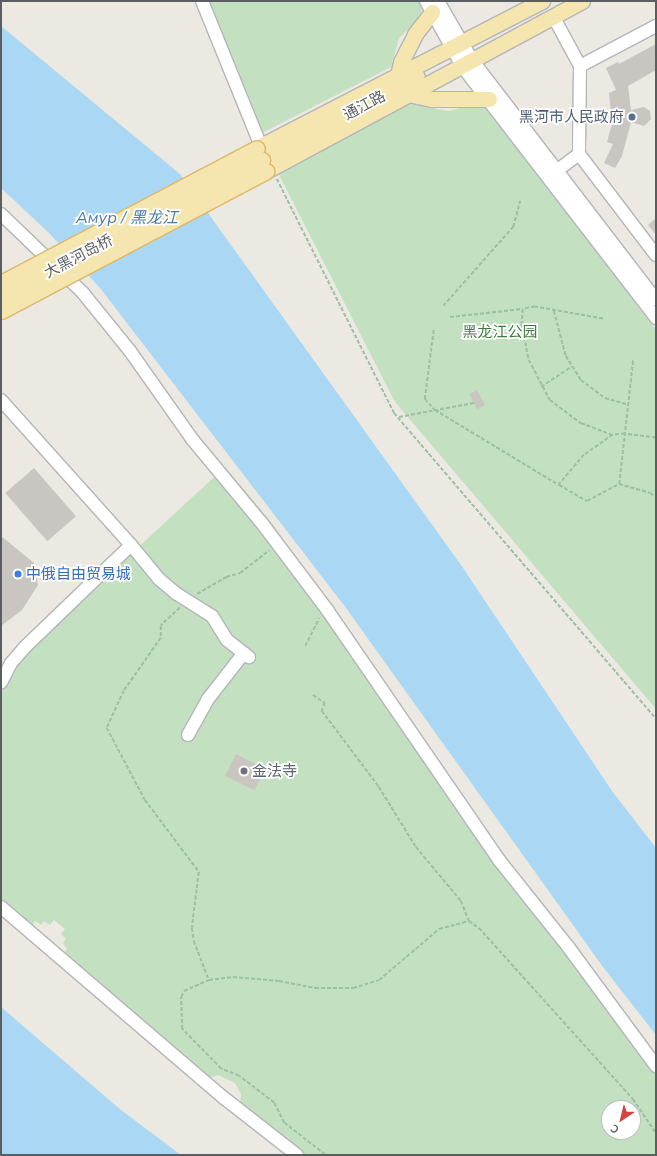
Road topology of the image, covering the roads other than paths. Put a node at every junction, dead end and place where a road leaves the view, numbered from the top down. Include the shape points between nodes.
1 (202, 1) edge
2 (542, 1) edge
3 (582, 1) edge
4 (432, 5) edge
5 (553, 16) junction
6 (656, 26) edge
7 (462, 55) junction
8 (580, 66) junction
9 (398, 75) junction
10 (408, 94) junction
11 (488, 100) junction
12 (579, 154) junction
13 (264, 159) junction
14 (553, 174) junction
15 (1, 214) edge
16 (656, 255) edge
17 (1, 283) edge
18 (1, 296) edge
19 (656, 300) edge
20 (1, 311) edge
21 (656, 318) edge
22 (1, 400) edge
23 (131, 545) junction
24 (1, 682) edge
25 (188, 735) dead end
26 (1, 907) edge
27 (656, 1066) edge
28 (297, 1155) edge

1 - 13 street
2 - 7 main road, 通江路
3 - 5 main road, 通江路
4 - 7 street
4 - 9 main road via 401,62
5 - 7 main road, 通江路
5 - 8 street
6 - 8 street
7 - 9 main road
7 - 10 main road
7 - 11 street
7 - 13 main road, 通江路
7 - 14 street
8 - 12 street
9 - 13 main road
10 - 11 main road via 432,99
10 - 13 main road
11 - 14 street
12 - 14 street
12 - 16 street
13 - 17 main road, bridge
13 - 18 main road, 大黑河岛桥, bridge
13 - 20 main road, bridge
14 - 19 street
14 - 21 street
15 - 27 street via 83,293 130,351 192,439 277,543 328,611 499,860 569,948
22 - 23 street
23 - 24 street via 25,647
23 - 25 street via 159,579 212,616 227,640 247,655 208,699
26 - 28 street via 224,1098

